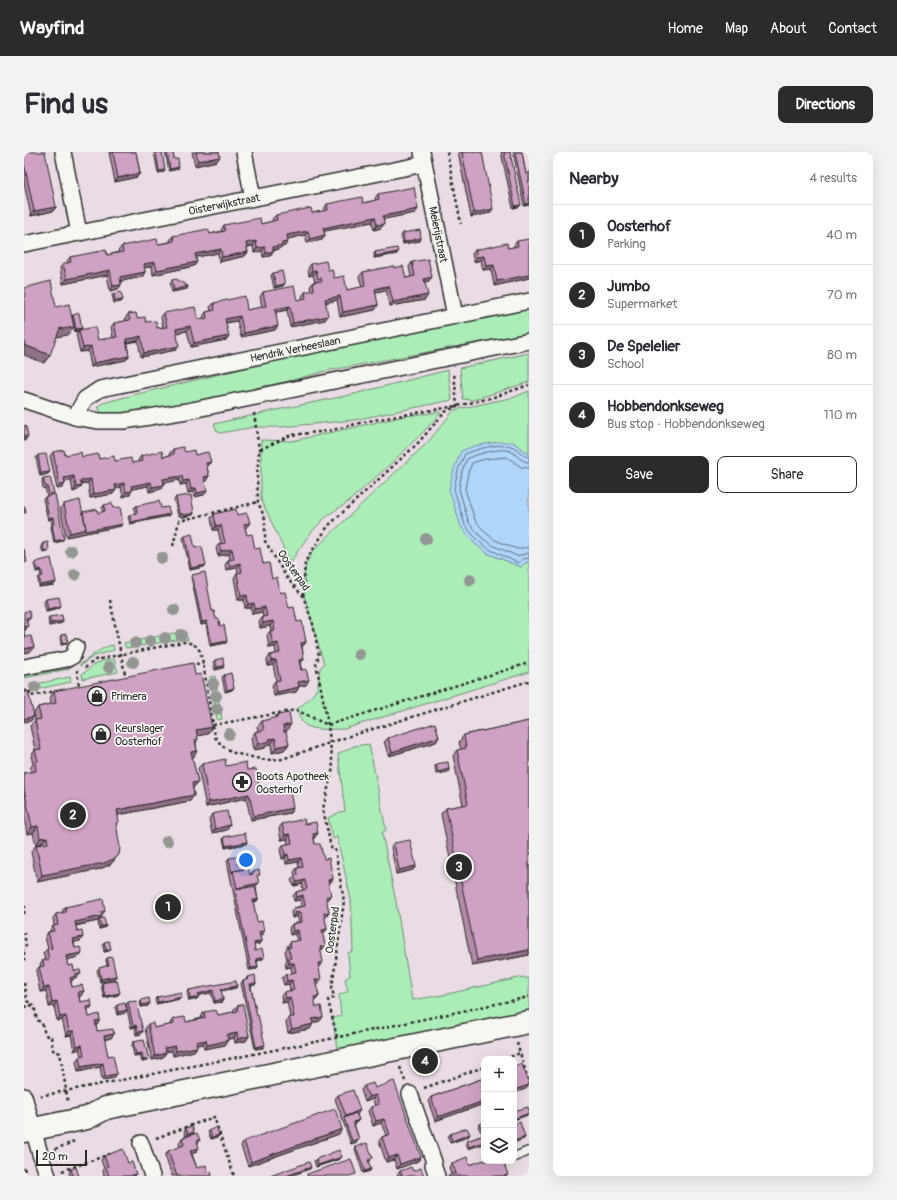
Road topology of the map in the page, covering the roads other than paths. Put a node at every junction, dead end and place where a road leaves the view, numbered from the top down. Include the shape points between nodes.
1 (63, 152) edge
2 (244, 152) edge
3 (423, 158) edge
4 (253, 198) junction
5 (79, 233) junction
6 (24, 244) edge
7 (529, 301) edge
8 (455, 316) junction
9 (529, 341) edge
10 (24, 400) edge
11 (75, 417) junction
12 (76, 647) dead end
13 (24, 667) edge
14 (521, 1024) edge
15 (410, 1094) road end
16 (27, 1115) edge
17 (141, 1143) dead end
18 (529, 1151) edge
19 (517, 1156) edge
20 (48, 1176) edge
21 (152, 1176) edge
22 (437, 1176) edge

1 - 5 street
2 - 4 street
3 - 4 street, Oisterwijkstraat
3 - 8 street, Meierijstraat
4 - 5 street, Oisterwijkstraat
5 - 6 street, Oisterwijkstraat
7 - 8 street, Hendrik Verheeslaan
8 - 11 street, Hendrik Verheeslaan via 100,389 85,399
9 - 11 street via 186,411 124,421 99,421
10 - 11 street
12 - 13 street via 73,656 67,659
14 - 16 street via 106,1108 70,1107
15 - 22 street
16 - 20 street
17 - 21 street
18 - 19 lane

